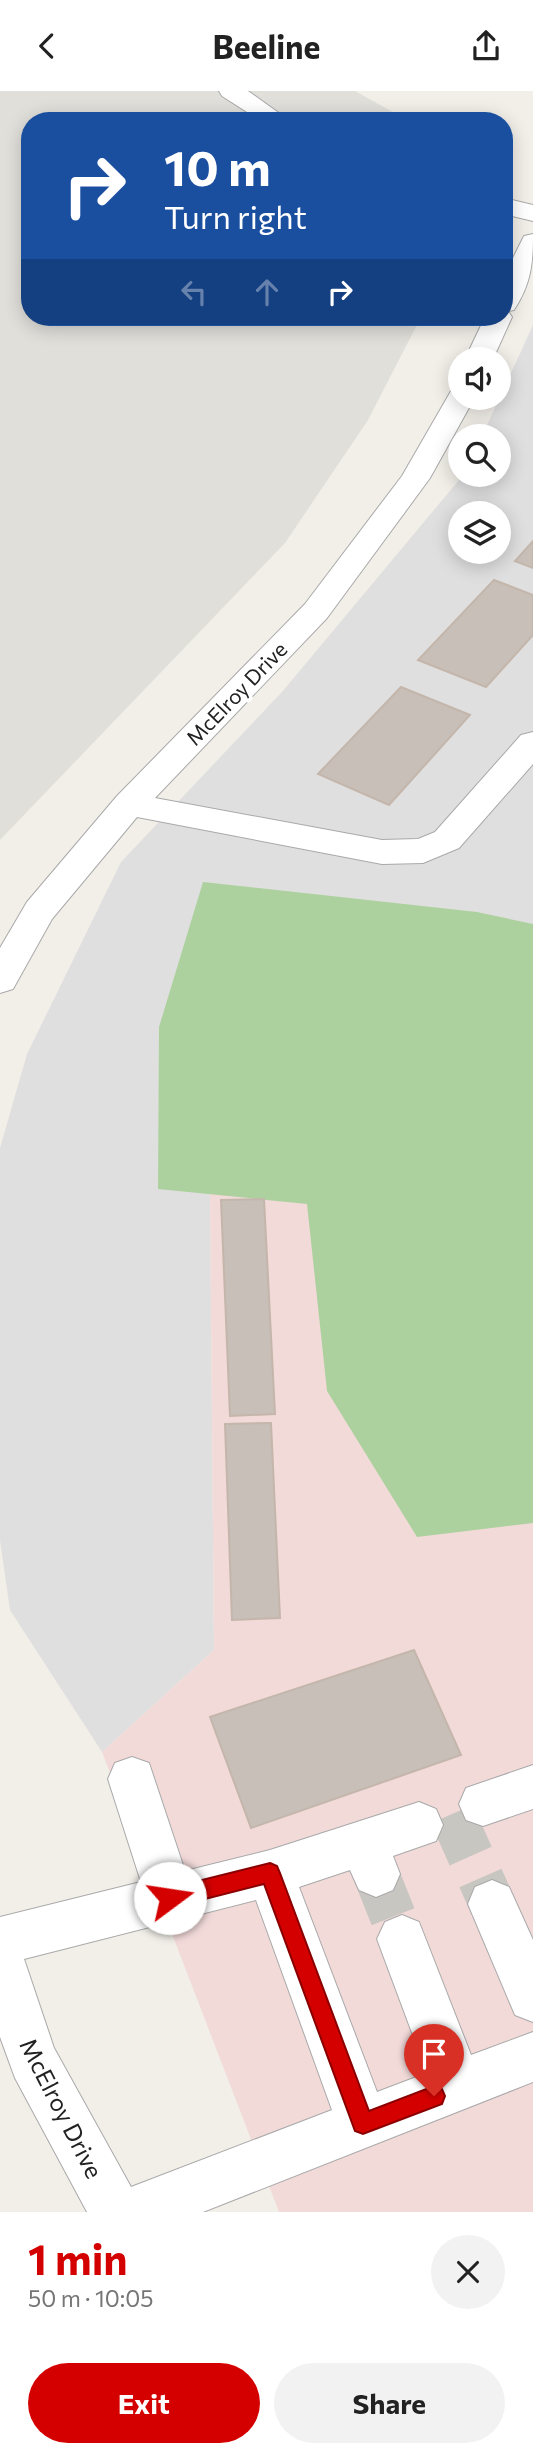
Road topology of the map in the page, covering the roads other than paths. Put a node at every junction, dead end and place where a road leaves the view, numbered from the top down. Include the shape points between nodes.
1 (231, 91) edge
2 (264, 112) edge
3 (513, 208) edge
4 (533, 213) edge
5 (533, 242) edge
6 (513, 285) edge
7 (494, 326) edge
8 (484, 347) edge
9 (454, 410) edge
10 (533, 743) edge
11 (129, 804) junction
12 (0, 980) edge
13 (132, 1779) dead end
14 (533, 1787) edge
15 (483, 1804) dead end
16 (419, 1825) dead end
17 (270, 1873) junction
18 (170, 1898) junction
19 (492, 1904) tunnel mouth
20 (402, 1939) tunnel mouth
21 (0, 1941) edge
22 (0, 1962) edge
23 (533, 1997) edge
24 (533, 2057) edge
25 (458, 2087) junction
26 (363, 2124) junction
27 (116, 2212) edge
28 (136, 2212) edge

1 - 2 street
3 - 4 street
5 - 6 street
7 - 8 street
9 - 11 street, McElroy Drive via 415,478 316,611
10 - 11 street via 447,840 423,851 382,852
11 - 12 street, McElroy Drive via 39,911
13 - 18 street
14 - 15 street
16 - 17 street via 370,1858
17 - 18 street
17 - 26 street
18 - 21 street
19 - 23 street
20 - 25 street
22 - 27 street, McElroy Drive via 33,2060
24 - 25 street
25 - 26 street
26 - 28 street

